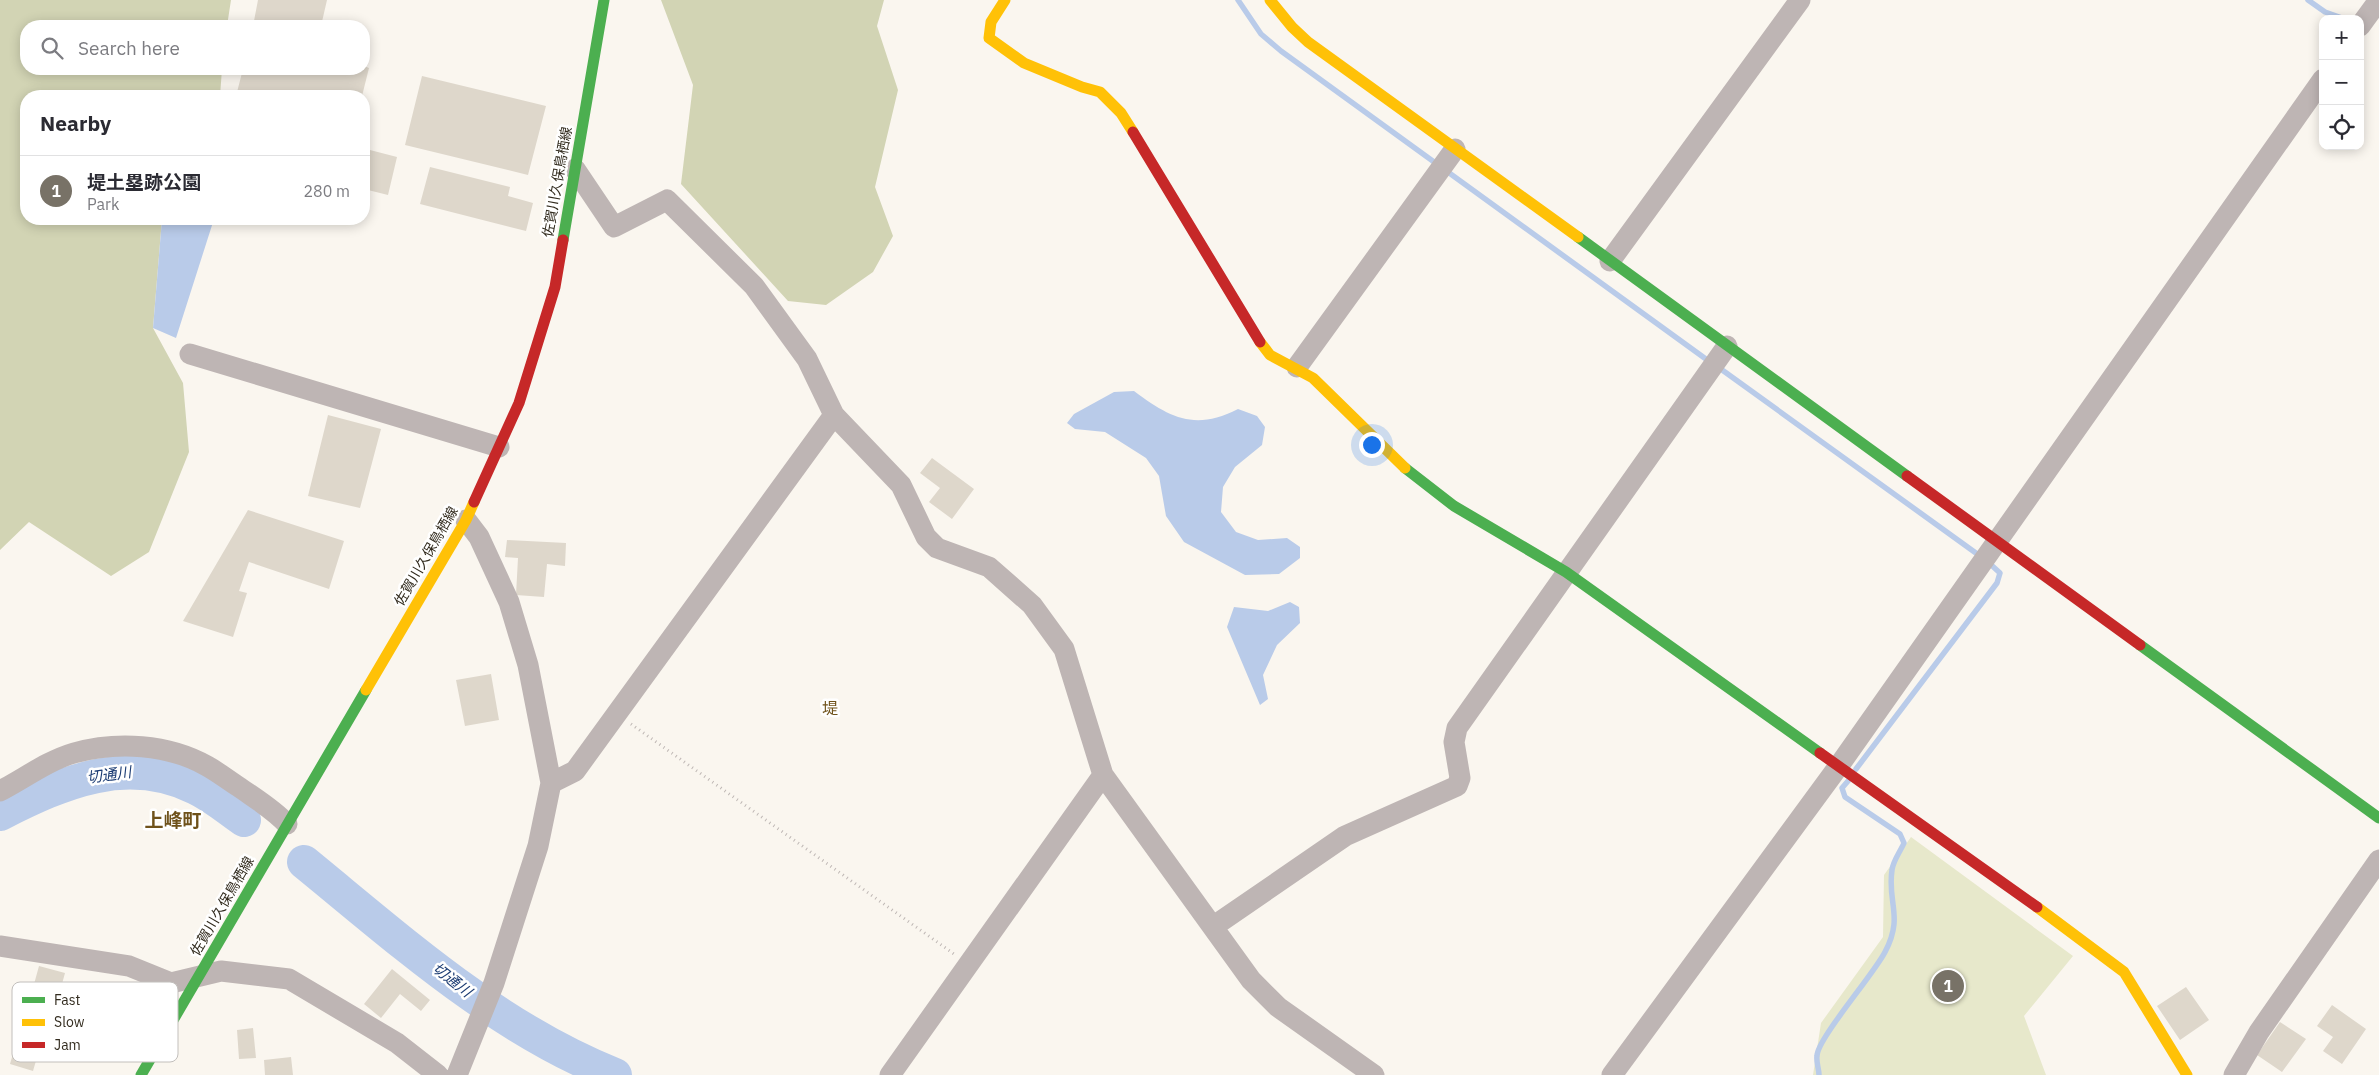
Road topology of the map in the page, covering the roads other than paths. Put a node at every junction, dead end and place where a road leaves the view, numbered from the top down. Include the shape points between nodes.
1 (604, 0) edge
2 (1005, 0) edge
3 (1270, 0) edge
4 (2379, 0) edge
5 (1792, 3) edge
6 (2364, 21) edge
7 (2319, 85) edge
8 (1455, 149) junction
9 (575, 169) junction
10 (1610, 261) junction
11 (1727, 346) junction
12 (190, 354) dead end
13 (1297, 367) junction
14 (834, 415) junction
15 (499, 447) junction
16 (466, 520) junction
17 (1997, 541) junction
18 (1566, 572) junction
19 (1838, 767) junction
20 (1104, 775) junction
21 (550, 783) junction
22 (0, 791) edge
23 (2379, 818) edge
24 (287, 824) junction
25 (2379, 860) edge
26 (1214, 926) junction
27 (0, 946) edge
28 (198, 976) junction
29 (168, 982) edge
30 (174, 982) edge
31 (178, 1011) edge
32 (148, 1062) edge
33 (141, 1075) edge
34 (438, 1075) edge
35 (457, 1075) edge
36 (890, 1075) edge
37 (1374, 1075) edge
38 (1612, 1075) edge
39 (2187, 1075) edge
40 (2234, 1075) edge

1 - 9 street, 佐賀川久保鳥栖線
2 - 13 street via 992,19 989,38 1024,63 1100,92 1121,113 1265,351 1277,361
3 - 8 street via 1308,42
4 - 6 street
5 - 10 street
7 - 17 street
8 - 10 street
8 - 13 street
9 - 14 street via 614,227 667,200 754,286 808,359
9 - 15 street, 佐賀川久保鳥栖線 via 555,287 519,403
10 - 11 street
11 - 17 street
11 - 18 street
12 - 15 street
13 - 18 street via 1337,400 1428,487 1454,506
14 - 20 street via 901,485 926,537 937,548 989,567 1032,605 1064,649
14 - 21 street via 575,771
15 - 16 street, 佐賀川久保鳥栖線
16 - 21 street via 478,537 509,602 528,665
16 - 24 street, 佐賀川久保鳥栖線
17 - 19 street
17 - 23 street
18 - 19 street
18 - 26 street via 1457,728 1454,742 1460,778 1457,786 1345,836
19 - 38 street
19 - 39 street via 2124,972
20 - 26 street
20 - 36 street
21 - 35 street via 538,846 494,983
22 - 24 street via 43,766 73,754 110,746 145,747 174,752 206,766 274,810
24 - 28 street, 佐賀川久保鳥栖線
25 - 40 street via 2259,1032
26 - 37 street via 1251,980 1278,1007
27 - 29 street via 129,966
28 - 30 street
28 - 31 street, 佐賀川久保鳥栖線
28 - 34 street via 221,971 289,980 397,1043
32 - 33 street, 佐賀川久保鳥栖線

